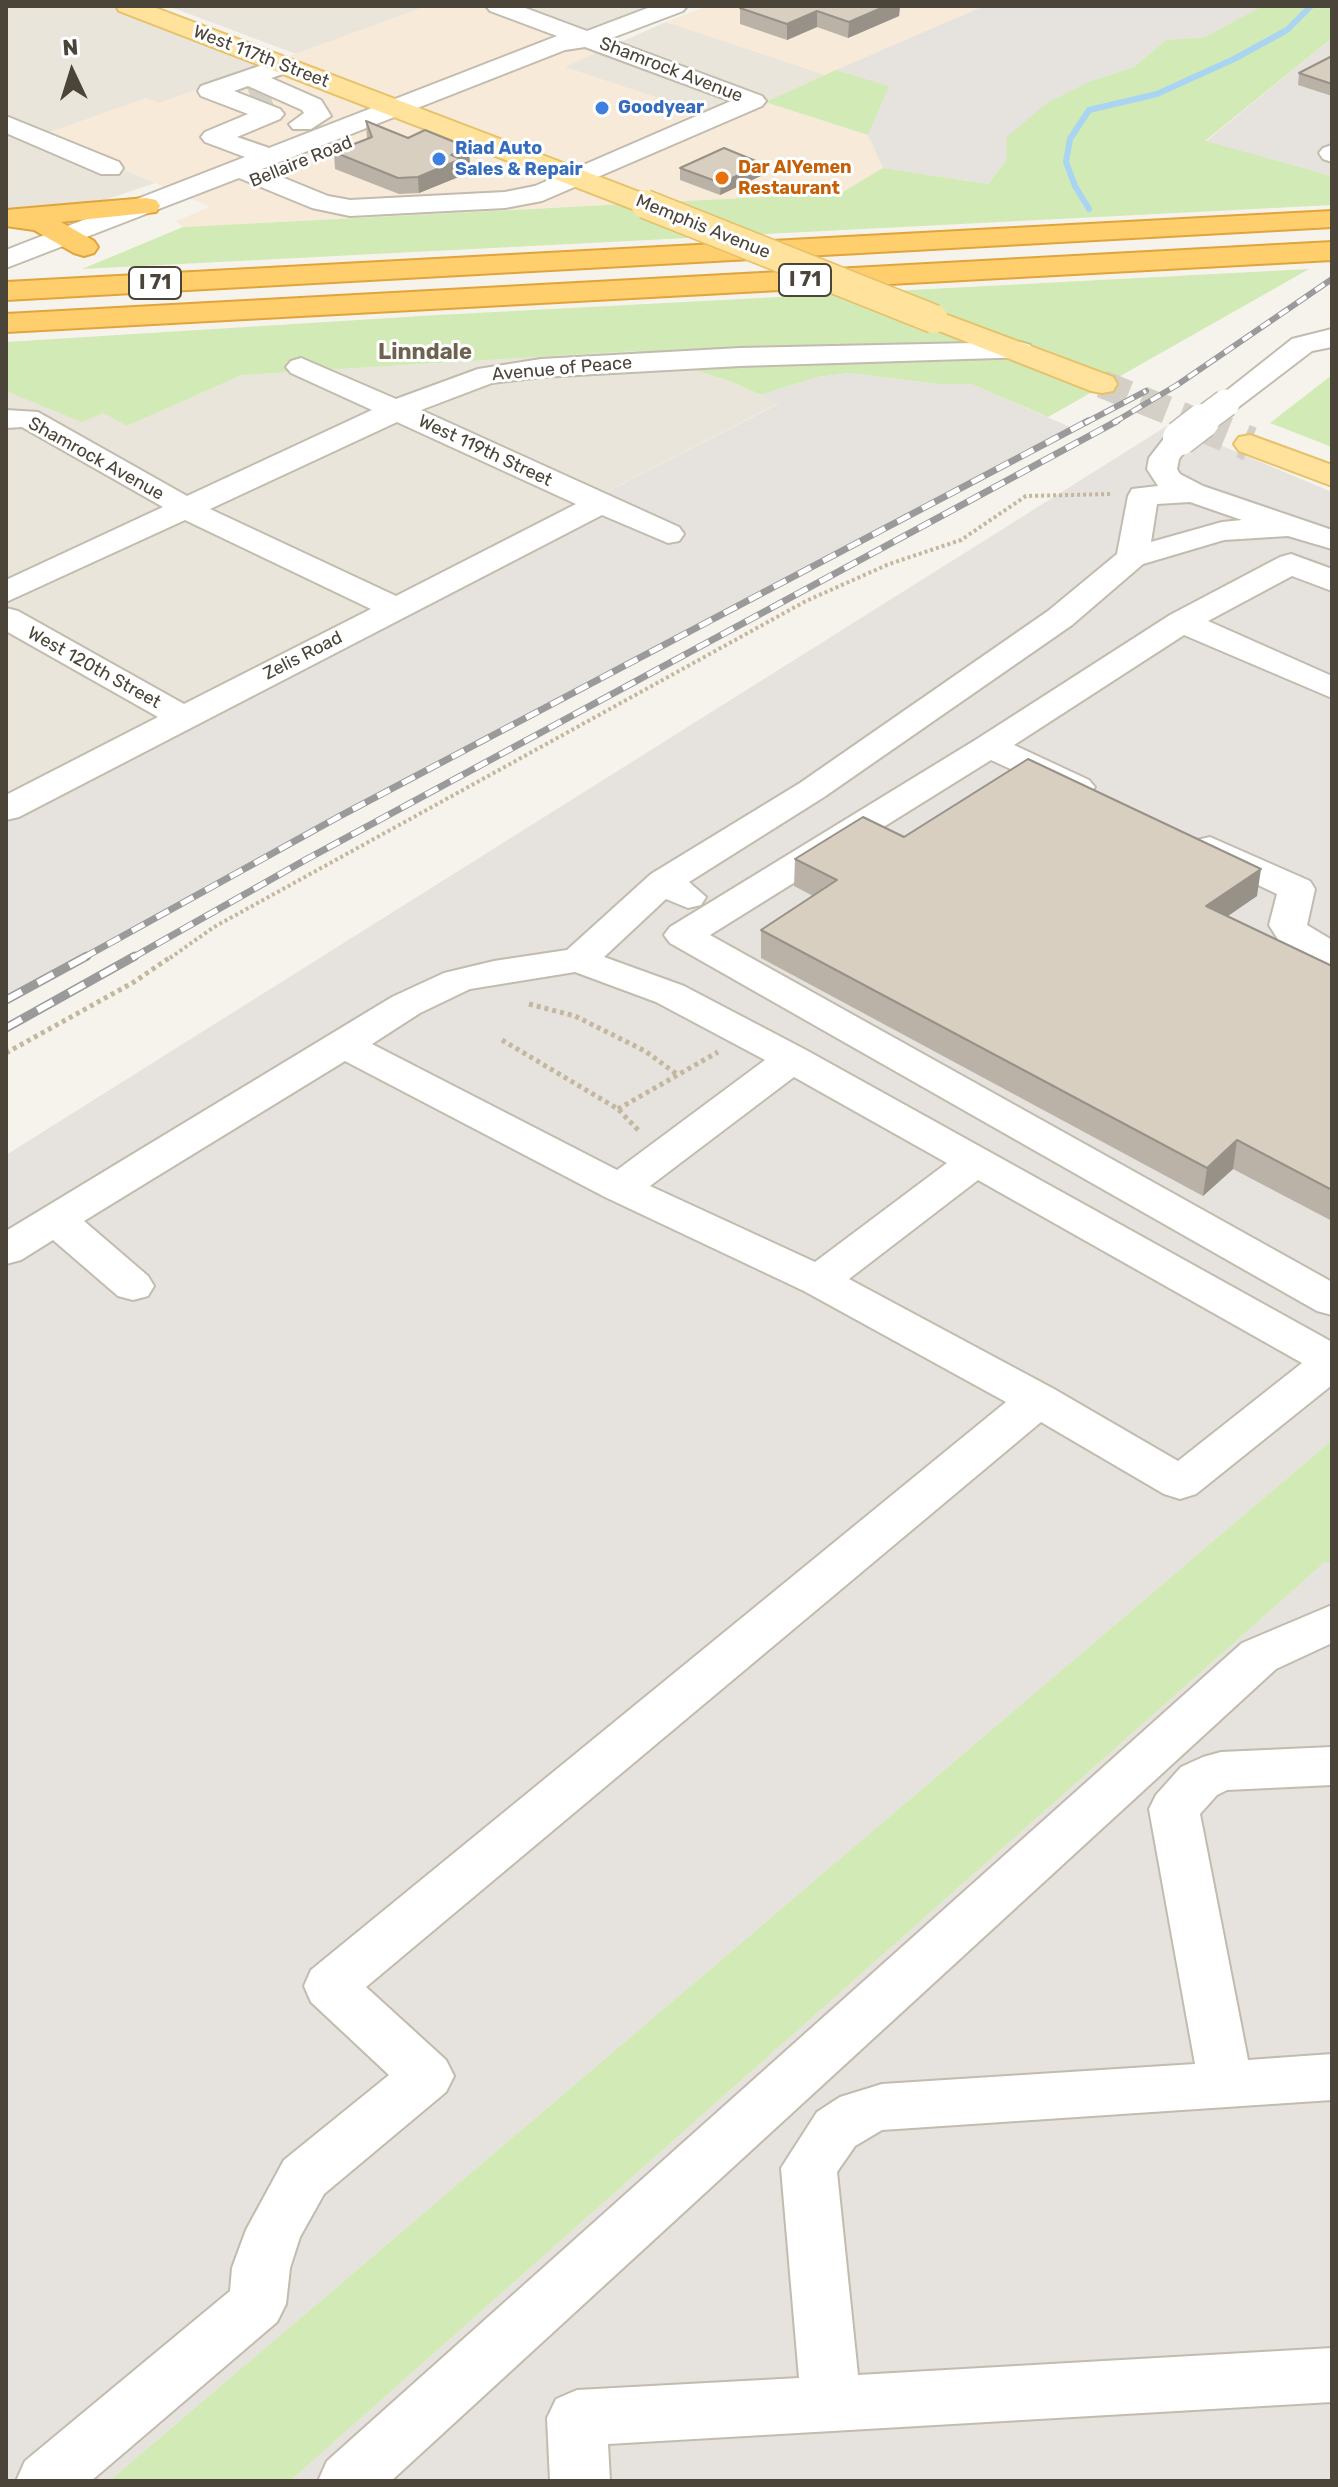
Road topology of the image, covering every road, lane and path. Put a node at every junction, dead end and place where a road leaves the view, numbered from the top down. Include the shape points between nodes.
1 (128, 6) edge
2 (498, 6) edge
3 (675, 6) edge
4 (588, 39) junction
5 (263, 95) junction
6 (405, 112) junction
7 (6, 124) edge
8 (328, 133) junction
9 (110, 168) dead end
10 (257, 168) junction
11 (576, 178) junction
12 (146, 206) junction
13 (8, 218) edge
14 (1332, 219) edge
15 (76, 241) junction
16 (1332, 251) edge
17 (6, 260) edge
18 (304, 275) junction
19 (6, 278) edge
20 (6, 291) edge
21 (277, 309) junction
22 (6, 323) edge
23 (6, 332) edge
24 (1332, 338) edge
25 (1020, 351) junction
26 (301, 367) dead end
27 (1102, 384) tunnel mouth
28 (397, 410) junction
29 (6, 419) edge
30 (1250, 444) tunnel mouth
31 (1332, 476) edge
32 (1192, 493) junction
33 (1143, 496) junction
34 (600, 504) junction
35 (185, 508) junction
36 (1290, 526) junction
37 (668, 534) dead end
38 (1332, 540) edge
39 (1132, 557) junction
40 (1332, 581) edge
41 (6, 592) edge
42 (396, 608) junction
43 (6, 618) edge
44 (1182, 622) junction
45 (1332, 688) edge
46 (182, 717) junction
47 (989, 746) junction
48 (1107, 801) edge
49 (6, 809) edge
50 (1174, 832) edge
51 (664, 882) junction
52 (717, 914) junction
53 (1332, 955) edge
54 (578, 960) junction
55 (529, 1004) dead end
56 (748, 1035) junction
57 (502, 1040) dead end
58 (344, 1045) junction
59 (6, 1053) edge
60 (792, 1059) junction
61 (678, 1075) junction
62 (618, 1109) junction
63 (662, 1157) junction
64 (976, 1161) junction
65 (620, 1188) junction
66 (56, 1220) junction
67 (6, 1250) edge
68 (819, 1281) junction
69 (133, 1286) dead end
70 (1332, 1301) edge
71 (1332, 1361) edge
72 (1038, 1400) junction
73 (1332, 1623) edge
74 (1332, 1766) edge
75 (1332, 2077) edge
76 (1226, 2085) junction
77 (1332, 2375) edge
78 (831, 2404) junction
79 (46, 2481) edge
80 (348, 2481) edge
81 (580, 2481) edge

1 - 5 main road, West 117th Street
2 - 4 street
3 - 4 street, Bellaire Road
4 - 6 street, Bellaire Road via 586,50
4 - 11 street, Shamrock Avenue via 753,101
5 - 6 main road, West 117th Street via 330,84
5 - 8 street via 302,124
5 - 10 street via 214,137
6 - 8 street, Bellaire Road
6 - 10 street, Bellaire Road
6 - 11 main road, Memphis Avenue
7 - 9 street
8 - 10 street, Bellaire Road
10 - 11 street via 321,202 362,208 520,198
10 - 12 street, Bellaire Road
10 - 15 street, Bellaire Road
11 - 25 main road, Memphis Avenue, bridge
12 - 13 highway
12 - 15 street, Bellaire Road
13 - 15 highway via 41,222
14 - 18 highway, I 71
15 - 17 street, Bellaire Road
15 - 19 street, Bellaire Road
16 - 21 highway, I 71
18 - 19 highway
18 - 20 highway, I 71
21 - 22 highway, I 71
21 - 23 highway
24 - 32 street, bridge via 1302,345 1180,438 1162,469 1169,480
25 - 27 main road, Memphis Avenue
25 - 28 street, Avenue of Peace via 767,356 529,369 464,382
26 - 28 street, West 119th Street
28 - 34 street, West 119th Street
28 - 35 street, Avenue of Peace
29 - 35 street, Shamrock Avenue via 27,418
30 - 31 main road
32 - 33 street
32 - 36 street
33 - 39 street
33 - 59 path via 1026,496 961,540 889,564 806,601 214,927 134,982
34 - 37 street, West 119th Street
34 - 42 street, Zelis Road
35 - 41 street, Avenue of Peace
35 - 42 street, Shamrock Avenue
36 - 38 street
36 - 39 street via 1222,531
39 - 51 street via 1060,618 812,790
40 - 44 street via 1291,564
42 - 46 street, Zelis Road
43 - 46 street, West 120th Street
44 - 45 street
44 - 47 street
46 - 49 street, Zelis Road
47 - 48 street
47 - 52 street
50 - 53 street via 1297,889 1288,925 1292,933
51 - 52 street
51 - 54 street
52 - 70 street via 683,935
54 - 56 street via 670,994
54 - 58 street via 457,981 406,1005
55 - 61 path via 575,1016 645,1051
56 - 60 street
56 - 61 path
57 - 62 path
58 - 65 street
58 - 66 street
60 - 63 street
60 - 64 street
61 - 62 path
62 - 63 path
63 - 65 street
64 - 68 street
64 - 71 street
65 - 68 street
66 - 67 street
66 - 69 street
68 - 72 street
71 - 72 street via 1180,1483
72 - 79 street via 330,1986 427,2076 304,2177 274,2230 261,2268 257,2304
73 - 80 street via 1259,1656
74 - 76 street via 1221,1771 1199,1781 1174,1809
75 - 76 street
76 - 78 street via 882,2107 836,2129 809,2168
77 - 78 street
78 - 81 street via 577,2418

